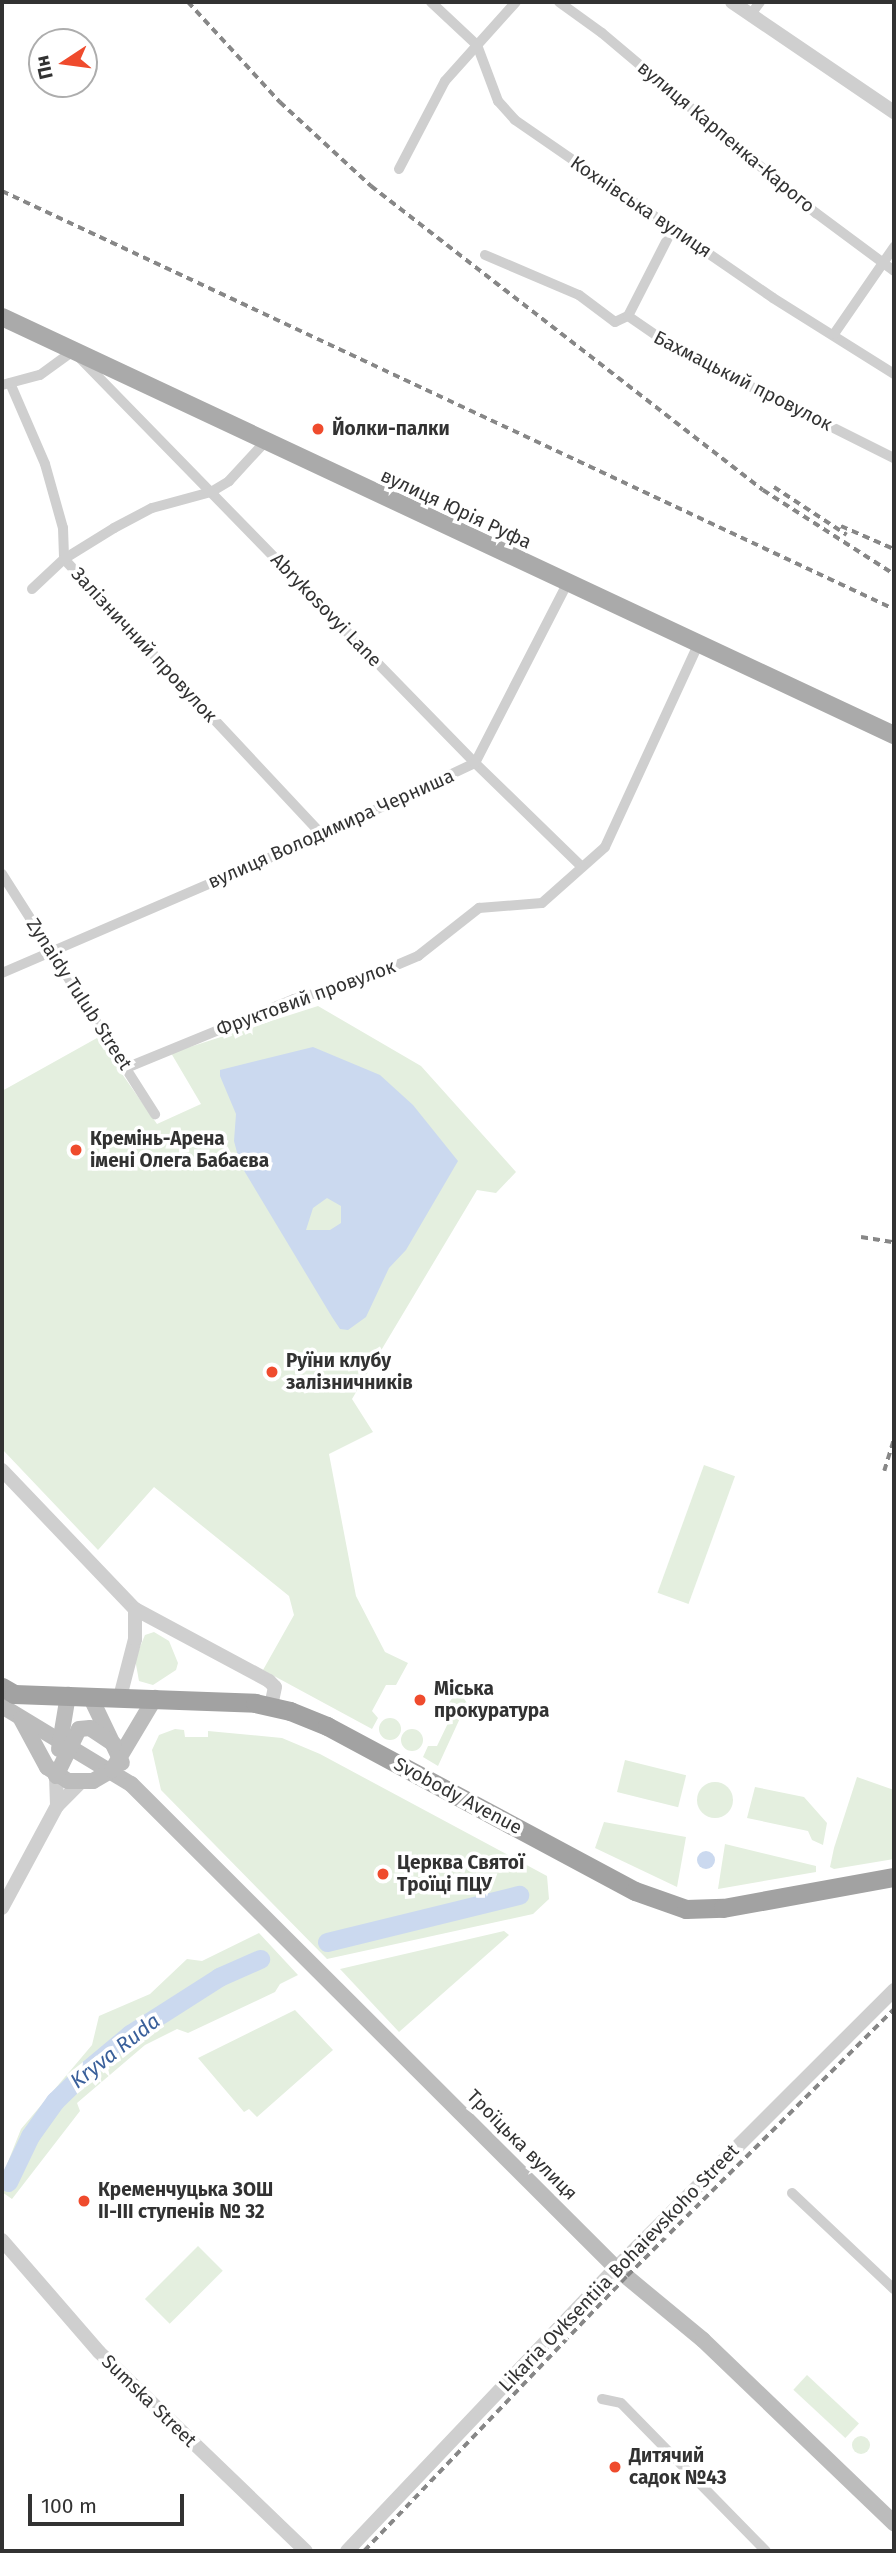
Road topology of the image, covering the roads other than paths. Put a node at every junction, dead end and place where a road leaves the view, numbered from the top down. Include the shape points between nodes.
1 (431, 2) edge
2 (516, 2) edge
3 (559, 2) edge
4 (732, 2) edge
5 (760, 2) edge
6 (751, 15) junction
7 (477, 45) junction
8 (894, 112) edge
9 (399, 169) dead end
10 (674, 226) junction
11 (894, 247) edge
12 (485, 255) dead end
13 (883, 262) junction
14 (894, 271) edge
15 (628, 316) junction
16 (2, 317) edge
17 (834, 334) junction
18 (73, 351) junction
19 (894, 374) edge
20 (6, 384) edge
21 (265, 442) junction
22 (894, 458) edge
23 (211, 492) junction
24 (64, 559) junction
25 (567, 584) junction
26 (32, 589) dead end
27 (699, 643) junction
28 (894, 735) edge
29 (475, 763) junction
30 (322, 835) junction
31 (581, 866) junction
32 (2, 874) edge
33 (51, 951) junction
34 (2, 974) edge
35 (126, 1068) junction
36 (155, 1114) dead end
37 (2, 1470) edge
38 (135, 1609) junction
39 (68, 1695) junction
40 (90, 1696) junction
41 (120, 1697) junction
42 (155, 1698) junction
43 (7, 1700) edge
44 (271, 1706) junction
45 (96, 1733) junction
46 (70, 1742) junction
47 (115, 1757) junction
48 (57, 1776) junction
49 (80, 1783) junction
50 (57, 1806) junction
51 (894, 1877) edge
52 (2, 1908) edge
53 (894, 1990) edge
54 (792, 2193) dead end
55 (2, 2240) edge
56 (616, 2267) junction
57 (894, 2289) edge
58 (602, 2399) dead end
59 (894, 2523) edge
60 (306, 2551) edge
61 (347, 2551) edge
62 (766, 2551) edge

1 - 7 street, Кохнівська вулиця
2 - 7 street
3 - 13 street, вулиця Карпенка-Карого
4 - 6 street
5 - 6 street
6 - 8 street
7 - 9 street via 430,104
7 - 10 street, Кохнівська вулиця via 503,109 574,163
10 - 15 street
10 - 17 street, Кохнівська вулиця via 773,298
11 - 13 street
12 - 15 street, Бахмацький провулок via 579,295 615,322
13 - 14 street, вулиця Карпенка-Карого
13 - 17 street
15 - 22 street, Бахмацький провулок via 676,349
16 - 18 main road, вулиця Юрія Руфа
17 - 19 street, Кохнівська вулиця
18 - 20 street via 40,375
18 - 21 main road, вулиця Юрія Руфа
18 - 23 street, Abrykosovyi Lane
20 - 24 street, Залізничний провулок via 45,464 63,528
21 - 23 street via 229,481
21 - 25 main road, вулиця Юрія Руфа
23 - 24 street via 152,508
23 - 29 street, Abrykosovyi Lane
24 - 26 street
24 - 30 street, Залізничний провулок
25 - 27 main road, вулиця Юрія Руфа
25 - 29 street, вулиця Володимира Черниша
27 - 28 main road, вулиця Юрія Руфа
27 - 31 street, Фруктовий провулок via 621,820 606,847
29 - 30 street, вулиця Володимира Черниша
29 - 31 street, Abrykosovyi Lane
30 - 33 street, вулиця Володимира Черниша
31 - 35 street, Фруктовий провулок via 542,903 479,908 418,956 352,984 294,999
32 - 33 street, Zynaidy Tulub Street
33 - 34 street, вулиця Володимира Черниша
33 - 35 street, Zynaidy Tulub Street
35 - 36 street, Zynaidy Tulub Street
37 - 38 street
38 - 41 street via 135,1639
38 - 44 street via 269,1681 275,1687
39 - 40 highway, Svobody Avenue
39 - 43 highway, Svobody Avenue
39 - 46 main road
40 - 41 highway, Svobody Avenue
40 - 47 main road
41 - 42 highway, Svobody Avenue
42 - 44 highway, Svobody Avenue
42 - 47 main road
43 - 46 main road
43 - 48 main road
44 - 51 highway, Svobody Avenue via 327,1726 667,1904 723,1908
45 - 46 main road via 86,1727
45 - 46 main road via 94,1750
45 - 47 main road
46 - 47 main road
46 - 48 main road
47 - 49 main road
47 - 56 main road, Троїцька вулиця via 131,1784
48 - 49 main road
48 - 50 street
49 - 50 street
50 - 52 street
53 - 56 street, Likaria Ovksentiia Bohaievskoho Street
54 - 57 street
55 - 60 street, Sumska Street via 99,2352
56 - 59 main road, Троїцька вулиця via 703,2340
56 - 61 street, Likaria Ovksentiia Bohaievskoho Street
58 - 62 street via 621,2403

